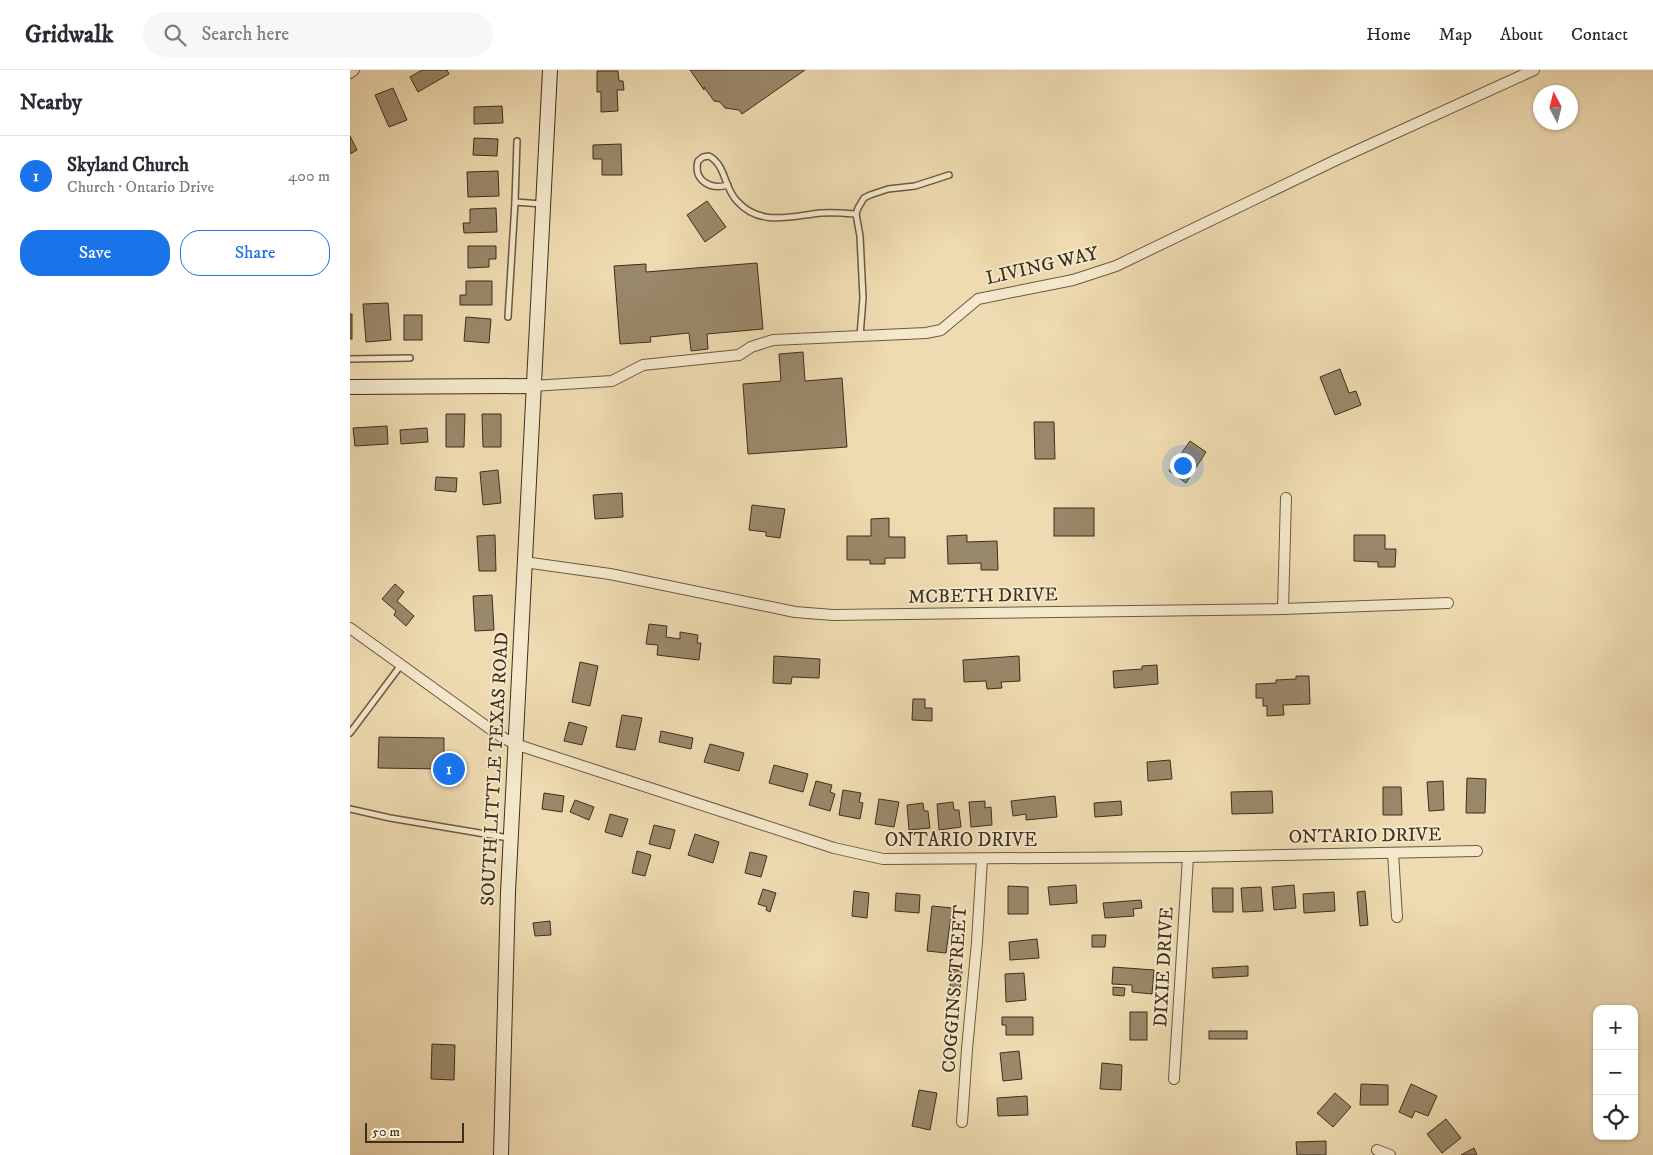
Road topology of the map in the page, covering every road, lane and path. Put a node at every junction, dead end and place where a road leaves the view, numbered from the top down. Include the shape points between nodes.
1 (354, 70) edge
2 (550, 70) edge
3 (1534, 70) edge
4 (350, 73) edge
5 (517, 141) dead end
6 (949, 175) dead end
7 (728, 184) junction
8 (515, 202) junction
9 (542, 204) junction
10 (856, 214) junction
11 (508, 317) dead end
12 (860, 336) junction
13 (410, 358) dead end
14 (350, 359) edge
15 (532, 386) junction
16 (350, 387) edge
17 (1286, 498) dead end
18 (524, 562) junction
19 (1448, 603) dead end
20 (1283, 609) junction
21 (350, 628) edge
22 (401, 664) junction
23 (350, 733) edge
24 (515, 744) junction
25 (350, 809) edge
26 (510, 839) junction
27 (1477, 851) dead end
28 (1393, 853) junction
29 (1188, 856) junction
30 (982, 859) junction
31 (1397, 917) dead end
32 (1174, 1079) dead end
33 (962, 1122) dead end
34 (1377, 1150) dead end
35 (501, 1155) edge
36 (1390, 1155) edge

1 - 4 street
2 - 9 street, SOUTH LITTLE TEXAS ROAD
3 - 12 street, LIVING WAY via 1336,160 1116,266 1073,280 978,299 941,330
5 - 8 lane
6 - 10 lane via 915,186 870,194
7 - 7 lane via 715,159 709,156 698,161 697,170 704,182 720,187
7 - 10 lane via 737,202 753,215 792,218 838,212
8 - 9 lane
8 - 11 lane
9 - 15 street, SOUTH LITTLE TEXAS ROAD
10 - 12 lane via 863,298
12 - 15 street, LIVING WAY via 773,340 739,355 643,366 612,381
13 - 14 lane
15 - 16 street
15 - 18 street, SOUTH LITTLE TEXAS ROAD
17 - 20 street
18 - 20 street, MCBETH DRIVE via 610,574 795,612 834,615
18 - 24 street, SOUTH LITTLE TEXAS ROAD
19 - 20 street, MCBETH DRIVE
21 - 22 street, ONTARIO DRIVE
22 - 23 lane
22 - 24 street, ONTARIO DRIVE
24 - 26 street, SOUTH LITTLE TEXAS ROAD
24 - 30 street, ONTARIO DRIVE via 834,848 883,859
25 - 26 lane
26 - 35 street, SOUTH LITTLE TEXAS ROAD
27 - 28 street, ONTARIO DRIVE
28 - 29 street, ONTARIO DRIVE
28 - 31 street
29 - 30 street, ONTARIO DRIVE
29 - 32 street, DIXIE DRIVE
30 - 33 street, COGGINS STREET
34 - 36 street

